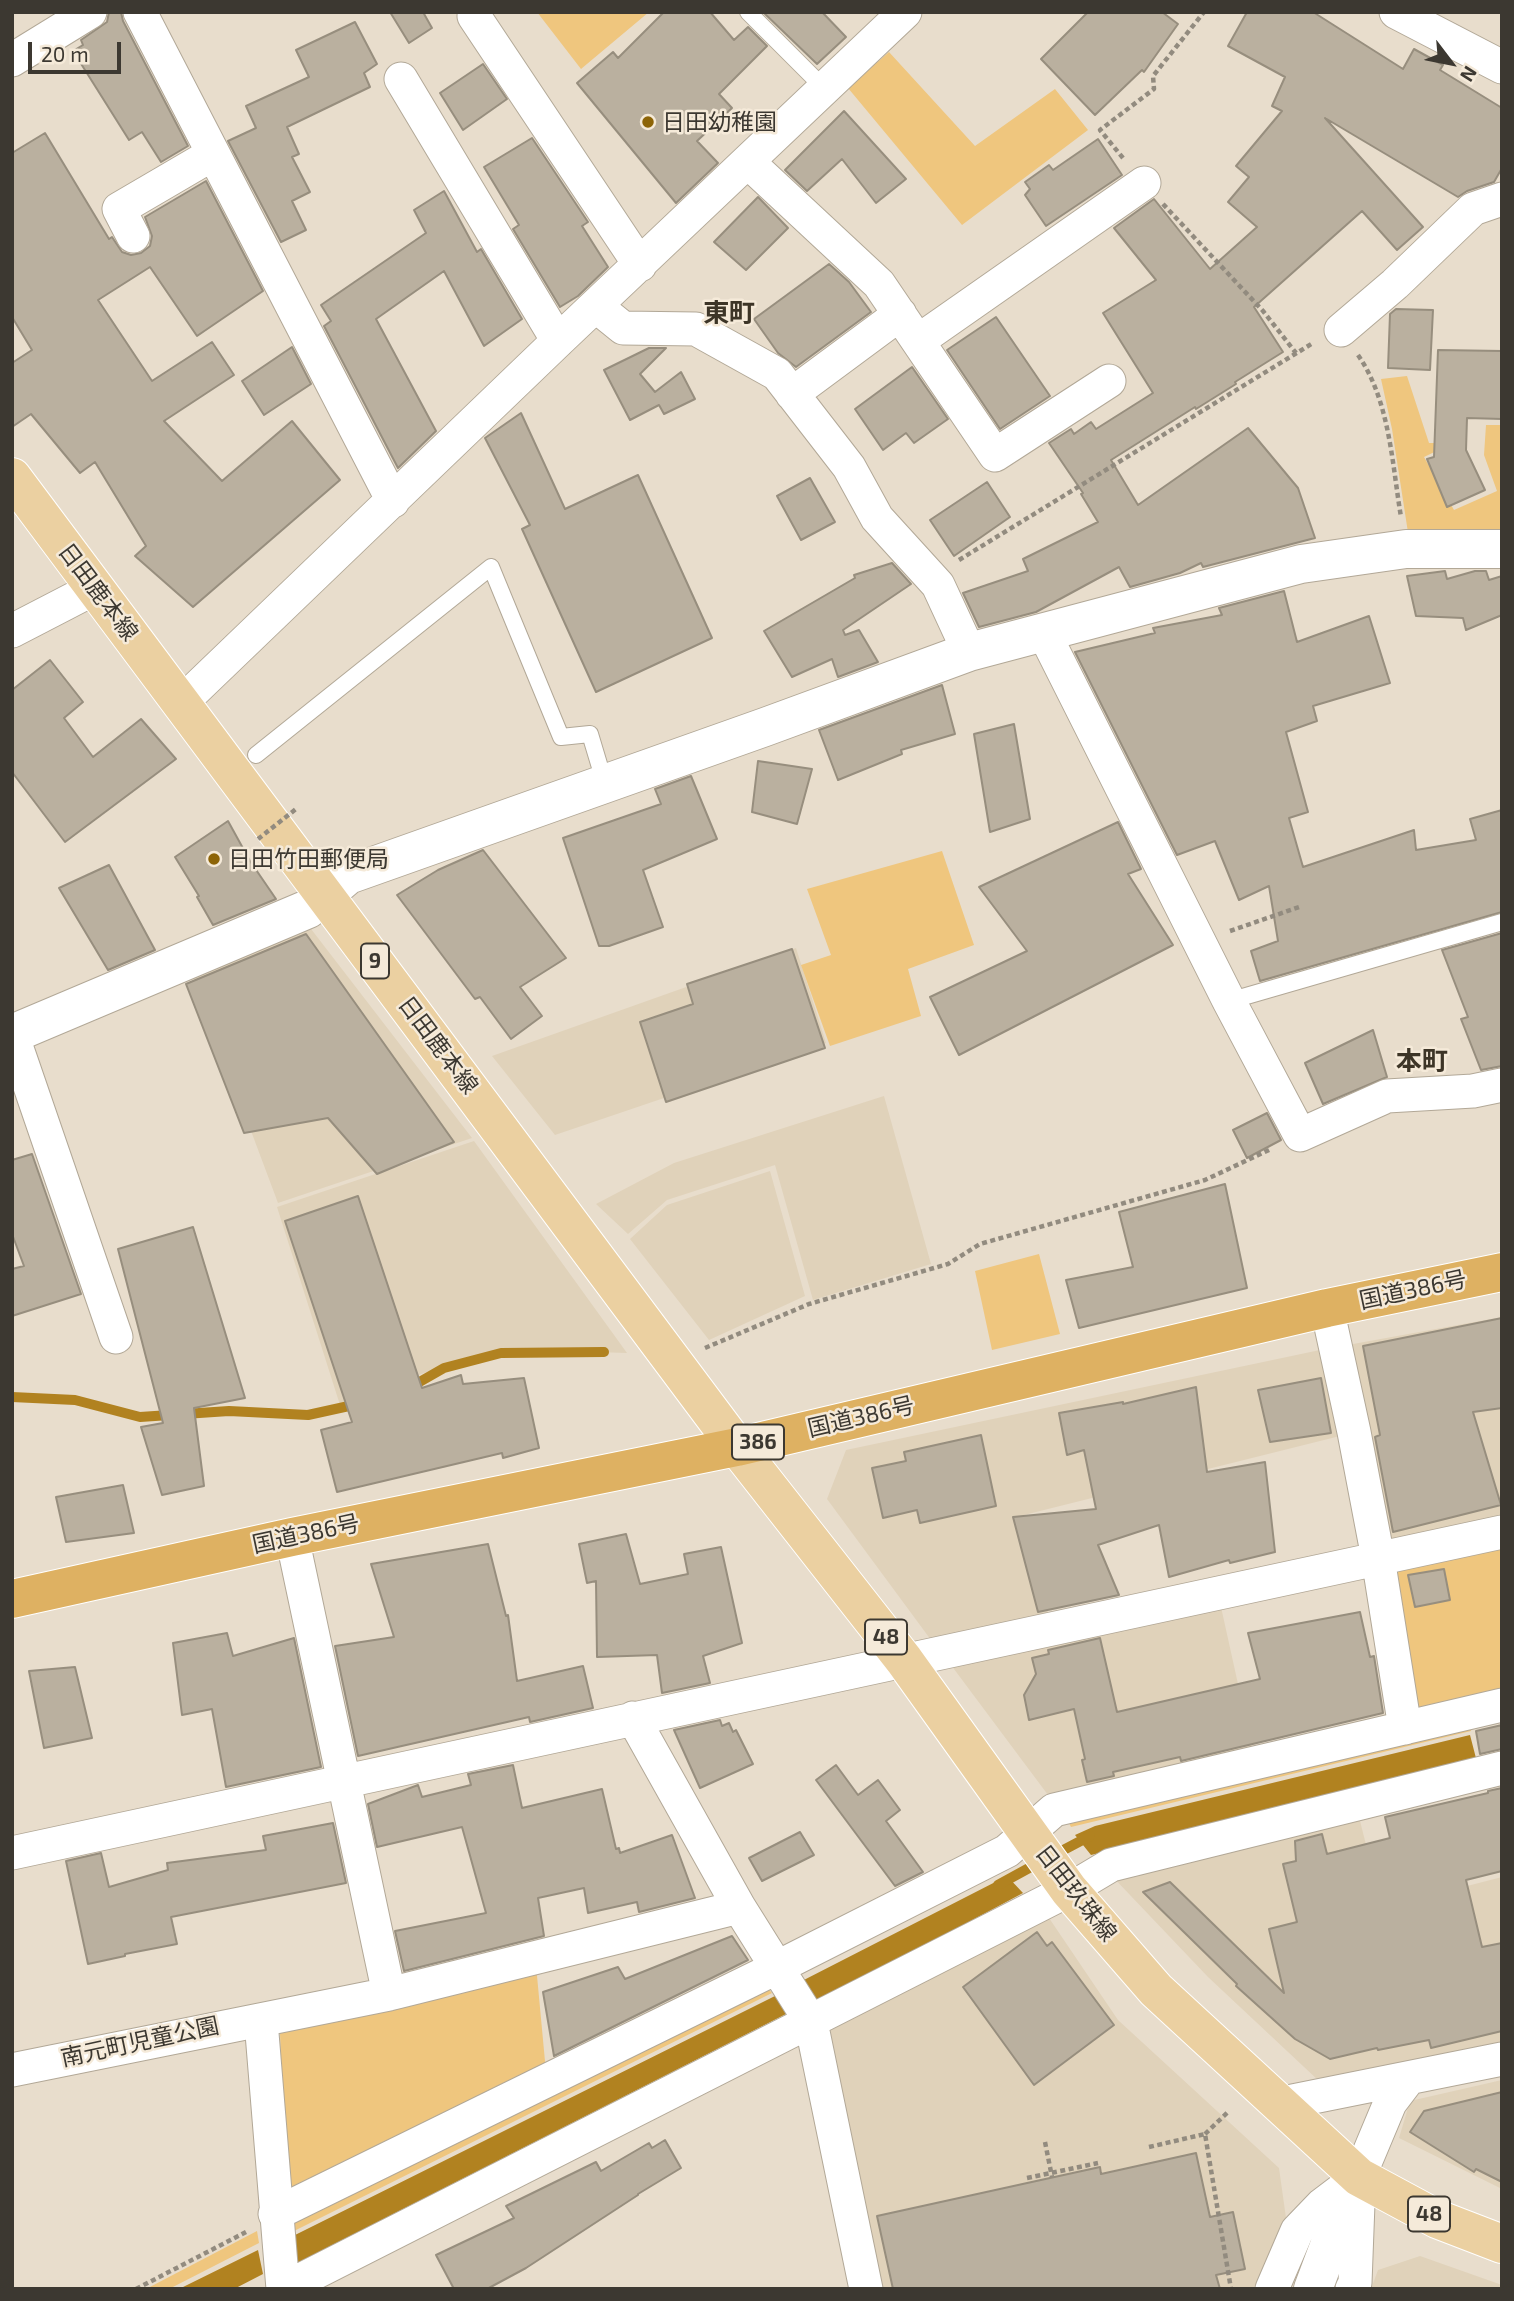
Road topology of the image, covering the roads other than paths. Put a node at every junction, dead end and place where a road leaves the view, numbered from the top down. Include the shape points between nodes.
1 (90, 12) edge
2 (140, 12) edge
3 (748, 12) edge
4 (905, 12) edge
5 (1396, 12) edge
6 (474, 16) dead end
7 (12, 60) edge
8 (1502, 67) edge
9 (401, 79) dead end
10 (825, 89) junction
11 (213, 154) junction
12 (748, 162) junction
13 (1144, 183) road end
14 (1502, 198) edge
15 (132, 236) dead end
16 (640, 265) junction
17 (597, 306) junction
18 (909, 328) junction
19 (1341, 330) road end
20 (558, 341) junction
21 (1110, 381) dead end
22 (792, 394) junction
23 (12, 477) edge
24 (393, 501) junction
25 (1502, 549) edge
26 (95, 588) junction
27 (12, 631) edge
28 (1043, 631) junction
29 (969, 652) junction
30 (181, 703) junction
31 (256, 755) dead end
32 (605, 784) junction
33 (326, 894) junction
34 (1502, 922) edge
35 (1230, 1002) junction
36 (12, 1034) edge
37 (1502, 1085) edge
38 (1502, 1272) edge
39 (1326, 1308) junction
40 (116, 1337) dead end
41 (737, 1447) junction
42 (1502, 1531) edge
43 (292, 1537) junction
44 (1378, 1558) junction
45 (12, 1599) edge
46 (904, 1660) junction
47 (1502, 1704) edge
48 (633, 1718) junction
49 (1405, 1728) junction
50 (1502, 1768) edge
51 (345, 1783) junction
52 (1028, 1832) junction
53 (12, 1853) edge
54 (1069, 1890) junction
55 (739, 1907) junction
56 (778, 1967) junction
57 (389, 1994) junction
58 (261, 2021) junction
59 (811, 2022) junction
60 (1502, 2059) edge
61 (12, 2070) edge
62 (1409, 2078) junction
63 (1278, 2104) junction
64 (1359, 2177) junction
65 (263, 2221) junction
66 (1502, 2244) edge
67 (857, 2287) edge
68 (283, 2289) edge
69 (1272, 2289) edge
70 (1312, 2289) edge
71 (1352, 2289) edge

1 - 7 street
2 - 11 street
3 - 10 lane
4 - 10 street
5 - 8 street
6 - 16 street
9 - 20 street
10 - 12 street
11 - 15 street via 119,209
11 - 24 street
12 - 16 street
12 - 18 street via 879,284
13 - 18 street
14 - 19 street via 1473,209
16 - 17 street
17 - 20 street
17 - 22 street via 623,328 696,329 777,374
18 - 21 street via 995,455
18 - 22 street
20 - 24 street
22 - 29 street via 849,467 877,518 938,585
23 - 26 main road, 日田鹿本線 / 9
24 - 30 street
25 - 28 street via 1406,549 1301,564
26 - 27 street
26 - 30 main road, 日田鹿本線 / 9
28 - 29 street
28 - 35 street
29 - 32 street
30 - 33 main road, 日田鹿本線 / 9
31 - 32 lane via 491,567 561,737 590,734
32 - 33 street via 348,875
33 - 36 street via 308,909
33 - 41 main road, 日田鹿本線 / 9
34 - 35 lane
35 - 37 street via 1300,1135 1387,1096
36 - 40 street
38 - 39 highway, 国道386号 / 386
39 - 41 highway, 国道386号 / 386
39 - 44 street
41 - 43 highway, 国道386号 / 386
41 - 46 main road, 日田玖珠線 / 48
42 - 44 street
43 - 45 highway, 国道386号 / 386
43 - 51 street
44 - 46 street
44 - 49 street
46 - 48 street
46 - 52 main road, 日田玖珠線 / 48
47 - 49 street
48 - 51 street
48 - 55 street
49 - 52 street via 1054,1810
50 - 54 street via 1111,1865
51 - 53 street
51 - 57 street
52 - 54 main road, 日田玖珠線 / 48
52 - 56 street via 1007,1851
54 - 59 street
54 - 63 main road, 日田玖珠線 / 48 via 1156,1990
55 - 56 street
55 - 57 street
56 - 59 street
56 - 65 street
57 - 58 street
58 - 61 street
58 - 65 street
59 - 67 street
59 - 68 street
60 - 62 street
62 - 63 street
62 - 64 street via 1390,2102
63 - 64 main road, 日田玖珠線 / 48
64 - 66 main road, 日田玖珠線 / 48 via 1437,2219
64 - 69 street via 1297,2231
64 - 70 street
64 - 71 street
65 - 68 street

